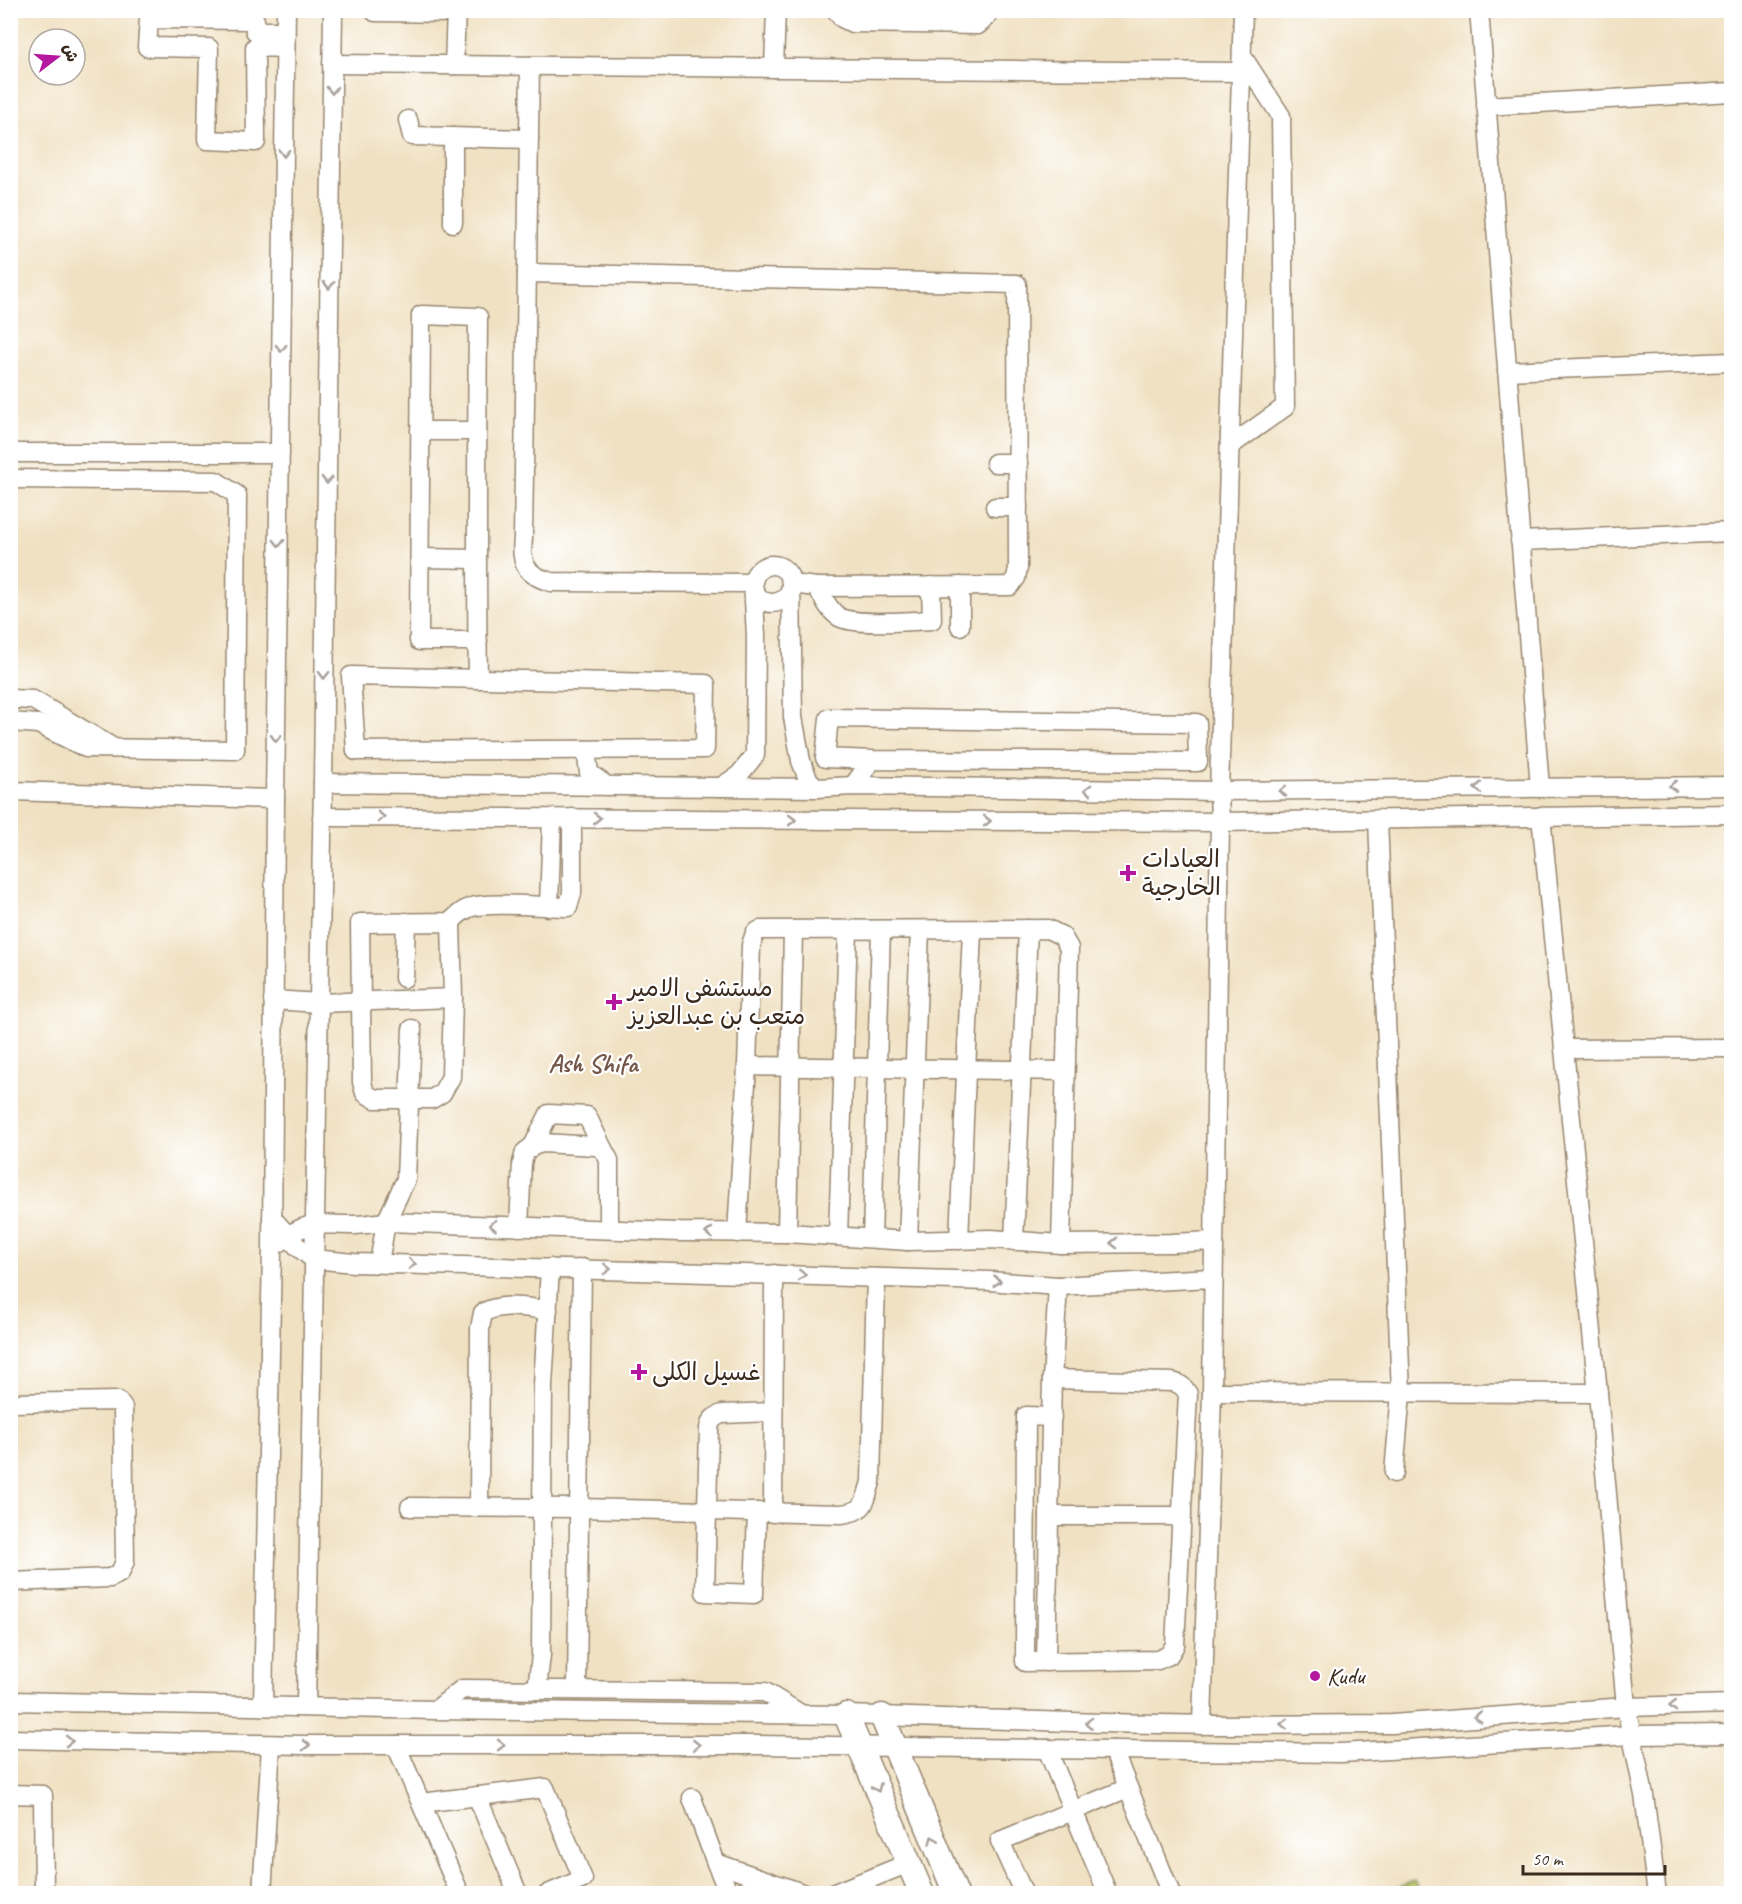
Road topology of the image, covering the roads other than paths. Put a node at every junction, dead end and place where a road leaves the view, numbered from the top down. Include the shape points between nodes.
1 (286, 10) edge
2 (333, 10) edge
3 (375, 10) edge
4 (776, 10) edge
5 (836, 10) edge
6 (990, 10) edge
7 (1244, 10) edge
8 (1479, 10) edge
9 (456, 12) edge
10 (285, 39) junction
11 (332, 64) junction
12 (1242, 64) junction
13 (453, 65) junction
14 (530, 66) junction
15 (774, 68) junction
16 (1731, 92) edge
17 (1486, 106) junction
18 (408, 120) dead end
19 (453, 137) junction
20 (528, 139) junction
21 (453, 223) dead end
22 (527, 273) junction
23 (1731, 362) edge
24 (1507, 370) junction
25 (420, 431) junction
26 (477, 431) junction
27 (1230, 446) junction
28 (10, 453) edge
29 (280, 453) junction
30 (995, 463) dead end
31 (1018, 463) junction
32 (10, 479) edge
33 (995, 507) dead end
34 (1018, 507) junction
35 (1731, 532) edge
36 (1521, 541) junction
37 (420, 558) junction
38 (476, 559) junction
39 (753, 583) junction
40 (791, 584) junction
41 (931, 586) junction
42 (960, 586) junction
43 (817, 587) junction
44 (960, 626) dead end
45 (478, 641) junction
46 (478, 679) junction
47 (10, 699) edge
48 (10, 722) edge
49 (113, 748) junction
50 (586, 750) junction
51 (872, 760) junction
52 (1143, 762) junction
53 (323, 783) junction
54 (562, 786) junction
55 (607, 786) junction
56 (853, 786) junction
57 (1731, 786) edge
58 (721, 787) junction
59 (817, 788) junction
60 (1540, 788) junction
61 (10, 791) edge
62 (1161, 791) junction
63 (1219, 791) junction
64 (275, 799) junction
65 (1731, 814) edge
66 (1541, 816) junction
67 (322, 817) junction
68 (563, 818) junction
69 (1378, 819) junction
70 (1220, 822) junction
71 (406, 922) junction
72 (451, 922) junction
73 (1029, 929) junction
74 (793, 930) junction
75 (848, 930) junction
76 (880, 930) junction
77 (920, 930) junction
78 (972, 930) junction
79 (404, 978) dead end
80 (453, 998) junction
81 (273, 1000) junction
82 (362, 1001) junction
83 (319, 1003) junction
84 (412, 1029) dead end
85 (1731, 1048) edge
86 (1564, 1049) junction
87 (747, 1066) junction
88 (789, 1067) junction
89 (843, 1068) junction
90 (877, 1068) junction
91 (915, 1069) junction
92 (965, 1070) junction
93 (1022, 1070) junction
94 (1065, 1071) junction
95 (410, 1100) junction
96 (533, 1146) junction
97 (603, 1149) junction
98 (272, 1218) junction
99 (386, 1222) junction
100 (314, 1223) junction
101 (519, 1227) junction
102 (609, 1229) junction
103 (737, 1233) junction
104 (787, 1233) junction
105 (287, 1236) junction
106 (838, 1236) junction
107 (872, 1238) junction
108 (959, 1240) junction
109 (908, 1241) junction
110 (1014, 1241) junction
111 (1213, 1241) junction
112 (1061, 1244) junction
113 (272, 1250) junction
114 (313, 1260) junction
115 (379, 1263) junction
116 (549, 1268) junction
117 (582, 1268) junction
118 (774, 1274) junction
119 (876, 1278) junction
120 (1212, 1278) junction
121 (1058, 1286) junction
122 (548, 1310) junction
123 (1052, 1379) junction
124 (1212, 1392) junction
125 (1401, 1393) junction
126 (1598, 1393) junction
127 (10, 1403) edge
128 (773, 1413) junction
129 (1052, 1417) junction
130 (1394, 1473) dead end
131 (480, 1507) junction
132 (410, 1508) dead end
133 (542, 1508) junction
134 (579, 1508) junction
135 (707, 1512) junction
136 (765, 1513) junction
137 (1049, 1516) junction
138 (1182, 1516) junction
139 (10, 1582) edge
140 (1046, 1662) junction
141 (537, 1690) junction
142 (577, 1690) junction
143 (10, 1701) edge
144 (1731, 1704) edge
145 (263, 1705) junction
146 (306, 1706) junction
147 (1626, 1707) junction
148 (436, 1710) junction
149 (800, 1714) junction
150 (846, 1715) junction
151 (882, 1716) junction
152 (1209, 1725) junction
153 (1731, 1734) edge
154 (1631, 1735) junction
155 (10, 1739) edge
156 (271, 1745) junction
157 (396, 1745) junction
158 (859, 1746) junction
159 (893, 1747) junction
160 (1047, 1749) junction
161 (1113, 1750) junction
162 (1214, 1751) junction
163 (1128, 1788) junction
164 (10, 1794) edge
165 (477, 1796) junction
166 (692, 1798) dead end
167 (421, 1803) junction
168 (1073, 1810) junction
169 (716, 1863) junction
170 (909, 1863) junction
171 (44, 1893) edge
172 (262, 1893) edge
173 (460, 1893) edge
174 (518, 1893) edge
175 (549, 1893) edge
176 (729, 1893) edge
177 (805, 1893) edge
178 (834, 1893) edge
179 (922, 1893) edge
180 (956, 1893) edge
181 (1024, 1893) edge
182 (1108, 1893) edge
183 (1171, 1893) edge
184 (1657, 1893) edge

1 - 10 street
2 - 11 street
3 - 9 street
4 - 15 street
5 - 6 street via 852,23 978,25
7 - 12 street
8 - 17 street
9 - 13 street
10 - 10 street via 255,31 255,20 149,19 147,47 209,48 207,140 255,142 255,47
10 -> 29 street
11 - 13 street
11 -> 53 street
12 - 15 street
12 - 27 street
12 - 27 street via 1281,116 1285,407
13 - 14 street
14 - 15 street
14 - 20 street
16 - 17 street
17 - 24 street
18 - 19 street via 412,136
19 - 20 street
19 - 21 street
20 - 22 street
22 - 31 street via 1017,284 1011,329 1011,377
22 - 39 street via 521,555 528,570 551,582
23 - 24 street
24 - 36 street
25 - 26 street
25 - 26 street via 421,315 478,317
25 - 37 street
26 - 38 street
27 - 63 street
28 - 29 street
29 -> 64 street
30 - 31 street
31 - 34 street
32 - 49 street via 216,481 237,495 235,750
33 - 34 street
34 - 42 street via 1016,578 1010,586
35 - 36 street
36 - 60 street
37 - 38 street
37 - 45 street via 419,640
38 - 45 street
39 - 40 street via 762,568 774,565 786,571
39 - 40 street via 760,598 770,603 787,596
39 - 58 street via 755,755 739,775
40 - 43 street
40 - 59 street via 794,717 801,761 808,779
41 - 42 street
41 - 43 street
41 - 43 street via 932,621 864,622 840,617 828,607
42 - 44 street
45 - 46 street
46 - 50 street via 706,684 705,749
46 - 50 street via 351,676 356,751
47 - 49 street via 33,700
48 - 49 street via 38,724 86,748
50 - 55 street via 590,773
51 - 52 street
51 - 52 street via 825,758 829,718 1197,723 1198,762
51 - 56 street
52 - 62 street
53 - 54 street
53 - 67 street
54 - 55 street
54 - 68 street
55 - 58 street
56 - 59 street
62 -> 56 street
57 -> 60 street
58 - 59 street
60 -> 63 street
61 - 64 street
62 - 63 street
63 - 70 street
64 - 81 street
65 - 66 street
66 - 69 street
66 - 86 street
67 -> 68 street
67 - 83 street
68 -> 70 street
68 - 72 street via 549,907 471,907
69 - 70 street
69 - 125 street
70 - 111 street
71 - 72 street
71 - 79 street
71 - 82 street via 360,923
72 - 80 street
73 - 78 street
73 - 93 street
73 - 94 street via 1048,929 1062,936 1069,948
74 - 75 street
74 - 87 street via 760,930 752,938
74 - 88 street
75 - 76 street
75 - 89 street
76 - 77 street
76 - 90 street
77 - 78 street
77 - 91 street
78 - 92 street
80 - 82 street
80 - 95 street via 451,1077 442,1093 432,1099
81 - 83 street
81 - 98 street
82 - 83 street
82 - 95 street via 365,1093 375,1099
83 - 100 street
84 - 95 street
85 - 86 street
86 - 126 street
87 - 88 street
87 - 103 street
88 - 89 street
88 - 104 street
89 - 90 street
89 - 106 street
90 - 91 street
90 - 107 street
91 - 92 street
91 - 109 street
92 - 93 street
92 - 108 street
93 - 94 street
93 - 110 street
94 - 112 street
95 - 99 street via 406,1179
96 - 97 street via 542,1143
96 - 97 street via 549,1114 587,1116
96 - 101 street via 525,1152 522,1163
97 - 102 street via 609,1160
98 - 105 street
98 - 113 street
99 - 100 street
101 -> 99 street
99 - 115 street
100 - 105 street
100 - 114 street
101 - 102 street
103 -> 102 street
103 - 104 street
104 - 106 street
105 - 113 street
105 - 114 street
106 - 107 street
107 - 109 street
108 - 109 street
108 - 110 street
110 - 112 street
111 -> 112 street
111 - 120 street
113 - 145 street
114 - 115 street
114 - 146 street
115 -> 116 street
116 - 117 street
116 - 122 street
117 -> 118 street
117 - 134 street
118 -> 119 street
118 - 128 street
119 -> 121 street
119 - 136 street via 871,1482 864,1504 856,1512 841,1514
120 - 121 street
120 - 124 street
121 - 123 street
122 - 131 street via 501,1306 483,1313
122 - 133 street
123 - 129 street
123 - 138 street via 1172,1382 1184,1387 1188,1394
124 - 125 street
124 - 152 street
125 - 126 street
125 - 130 street
126 - 147 street
127 - 139 street via 118,1401 123,1408 125,1561 120,1573 110,1578
128 - 135 street via 722,1414 711,1420
128 - 136 street
129 - 137 street
129 - 140 street via 1026,1416 1025,1662
131 - 132 street
131 - 133 street
133 - 134 street
133 - 141 street via 541,1655
134 - 135 street
134 - 142 street
135 - 136 street
135 - 136 street via 705,1592 754,1594
137 - 138 street
137 - 140 street
138 - 140 street via 1175,1645 1169,1655 1158,1660
141 - 142 street
141 - 148 street via 462,1689
142 - 149 street via 765,1692
143 - 145 street
144 -> 147 street
145 - 146 street
146 - 148 street
147 -> 152 street via 1392,1724
147 - 154 street
148 - 149 street
149 - 150 street
150 - 151 street
150 - 158 main road
152 -> 151 street
151 - 159 main road
152 - 162 street
153 - 154 street
154 - 162 street via 1341,1753
154 - 184 street via 1644,1795
155 -> 156 street
156 -> 157 street
156 - 172 street
157 -> 158 street
157 - 167 street
158 - 159 street
158 -> 170 main road
159 - 160 street
180 -> 159 main road
160 - 161 street
160 - 168 street
161 - 162 street
161 - 163 street
163 - 168 street
163 - 183 street
164 - 171 street via 43,1795
165 - 167 street
165 - 174 street
165 - 175 street via 545,1788 583,1879
166 - 169 street
167 - 173 street
168 - 181 street via 1000,1841
168 - 182 street
169 - 176 street
169 - 177 street
170 - 178 street
170 - 179 main road

